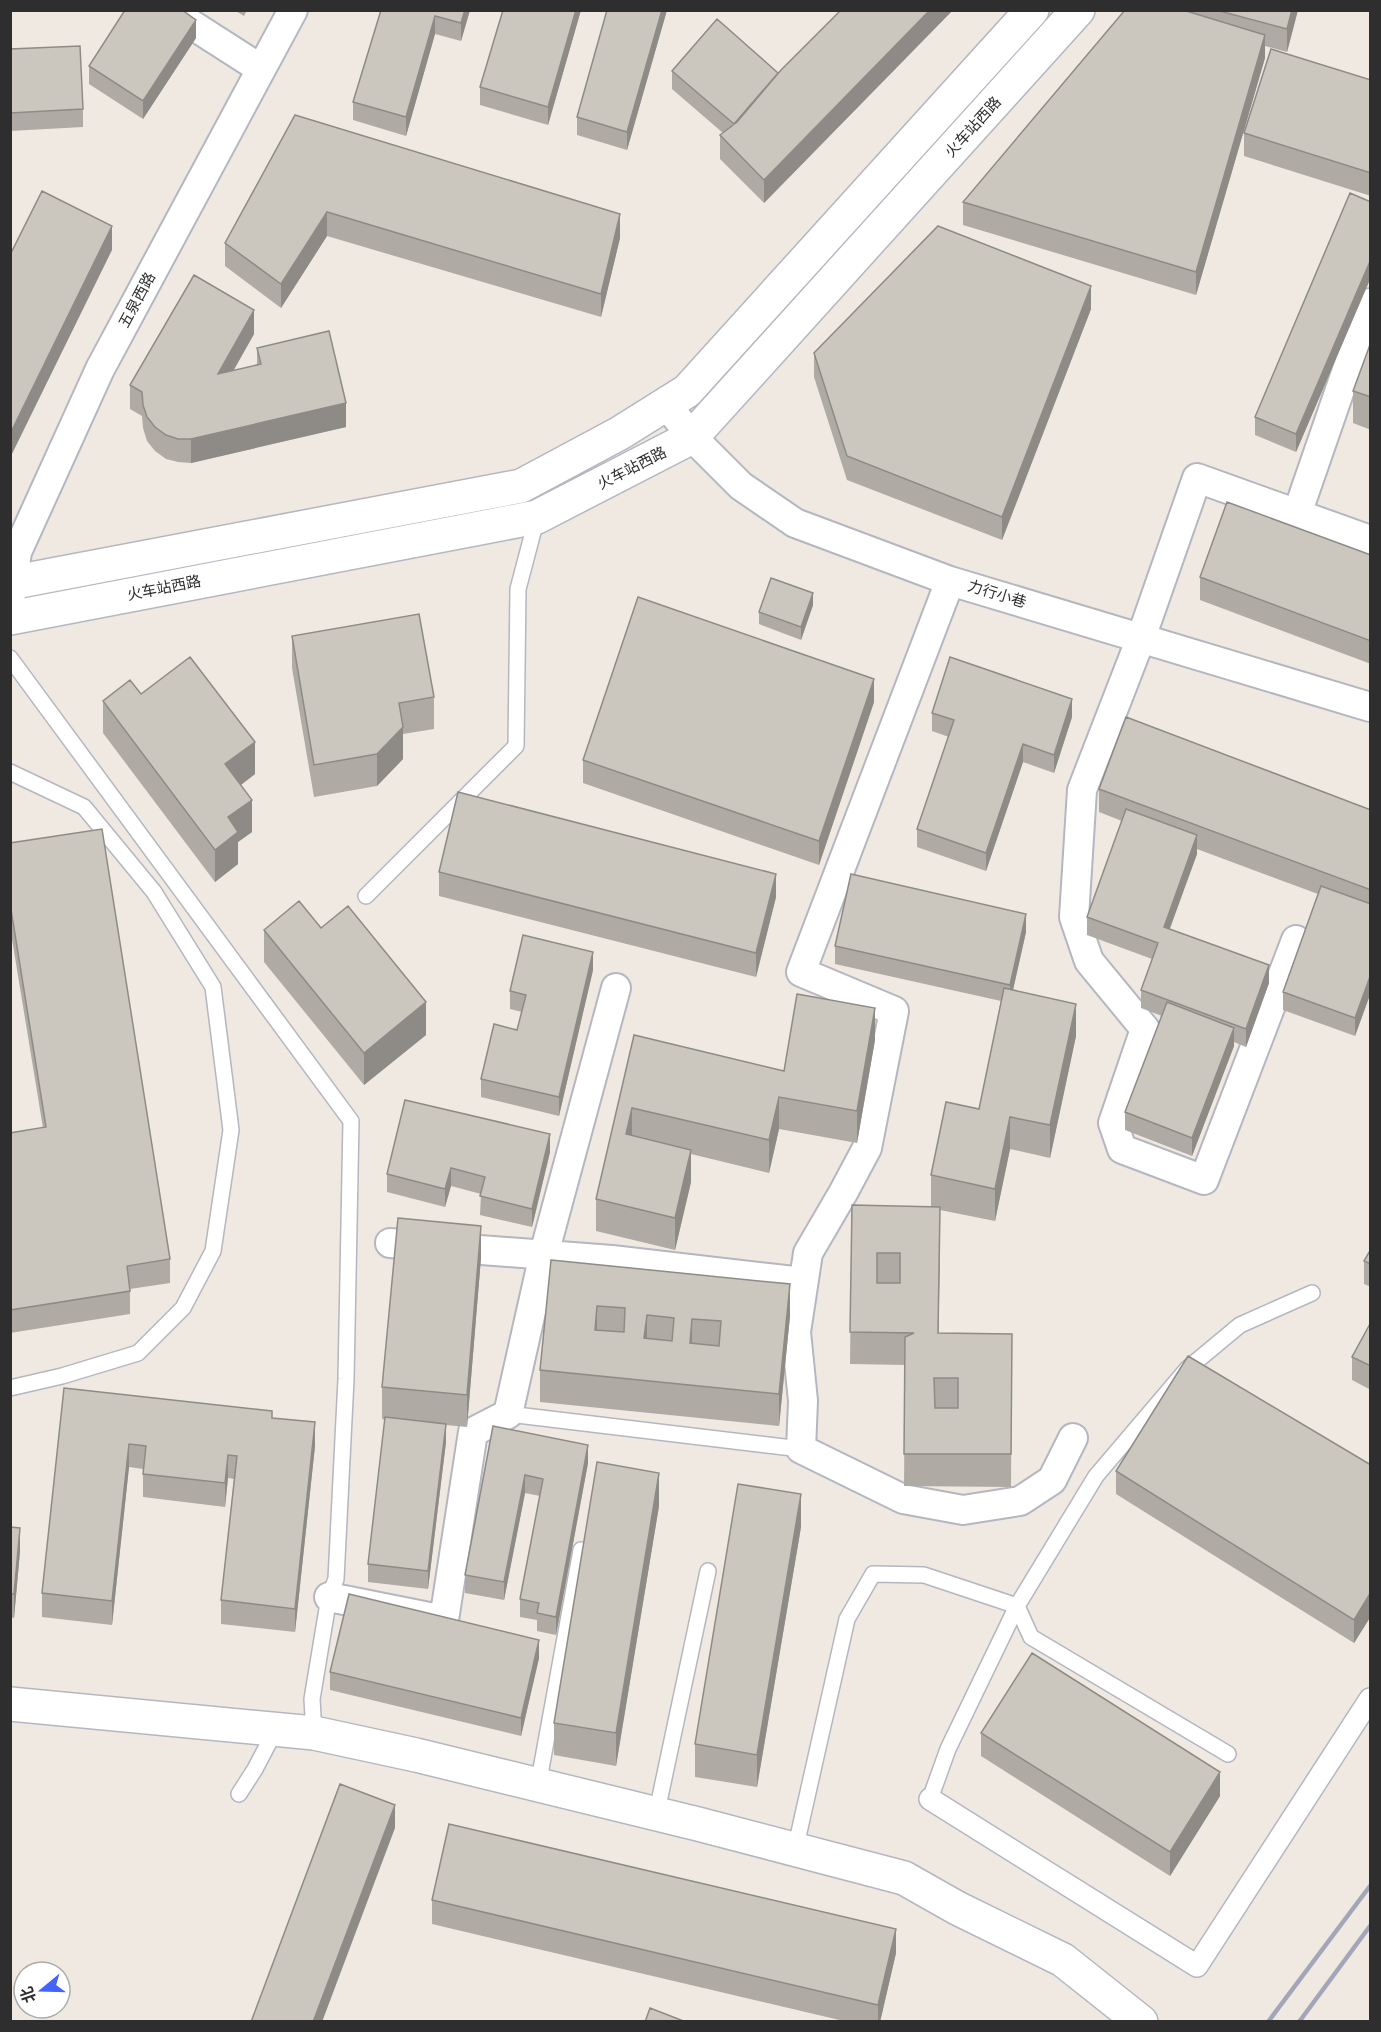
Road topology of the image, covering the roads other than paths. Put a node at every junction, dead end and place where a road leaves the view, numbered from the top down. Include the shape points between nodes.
1 (169, 10) edge
2 (293, 10) edge
3 (1032, 10) edge
4 (1078, 10) edge
5 (261, 69) junction
6 (1371, 303) edge
7 (666, 404) junction
8 (692, 437) junction
9 (1297, 514) junction
10 (537, 517) junction
11 (1371, 540) edge
12 (951, 581) junction
13 (12, 589) edge
14 (10, 618) edge
15 (1141, 638) junction
16 (10, 658) edge
17 (1371, 707) edge
18 (10, 772) edge
19 (366, 896) dead end
20 (1296, 940) dead end
21 (616, 988) dead end
22 (390, 1243) dead end
23 (544, 1254) junction
24 (803, 1282) junction
25 (1312, 1293) dead end
26 (10, 1388) edge
27 (508, 1414) junction
28 (1073, 1438) dead end
29 (801, 1449) junction
30 (581, 1550) edge
31 (708, 1571) dead end
32 (329, 1597) junction
33 (1017, 1606) junction
34 (1371, 1699) edge
35 (10, 1704) edge
36 (276, 1729) junction
37 (314, 1733) junction
38 (1228, 1754) dead end
39 (541, 1769) dead end
40 (238, 1794) dead end
41 (660, 1797) dead end
42 (930, 1799) joint
43 (795, 1850) junction
44 (1130, 2018) edge

1 - 5 street
2 - 5 street, 五泉西路
3 - 7 main road via 687,391
4 - 8 main road, 火车站西路
5 - 13 street, 五泉西路 via 100,369 17,552
6 - 9 street
7 - 8 street, 力行小巷
7 - 13 main road via 521,486
8 - 10 main road, 火车站西路
8 - 12 street, 力行小巷 via 741,486 795,522
9 - 11 street
9 - 15 street via 1197,478
10 - 14 main road, 火车站西路
10 - 19 lane via 518,589 516,746
12 - 15 street, 力行小巷
12 - 24 street via 801,972 894,1011 867,1148 808,1252
15 - 17 street, 力行小巷
15 - 20 street via 1082,790 1074,917 1089,961 1145,1029 1113,1123 1122,1149 1204,1180
16 - 32 lane via 351,1121 346,1379 336,1579
18 - 26 lane via 84,807 154,892 213,987 231,1130 213,1251 183,1308 138,1353
21 - 23 street
22 - 23 street
23 - 24 street
23 - 27 street
24 - 29 street via 796,1332 803,1401
25 - 33 lane via 1240,1325 1187,1369 1096,1476
27 - 29 lane
27 - 32 street via 473,1432 444,1620
28 - 29 street via 1052,1479 1020,1501 963,1510 903,1499
30 - 39 lane
31 - 41 lane
32 - 37 lane via 312,1699
33 - 38 lane via 1031,1637
33 - 42 lane via 948,1749
33 - 43 lane via 924,1575 873,1574 848,1619
34 - 42 street via 1197,1966
35 - 36 main road
36 - 37 main road
36 - 40 lane
37 - 43 main road via 427,1757
43 - 44 main road via 904,1878 1063,1960

